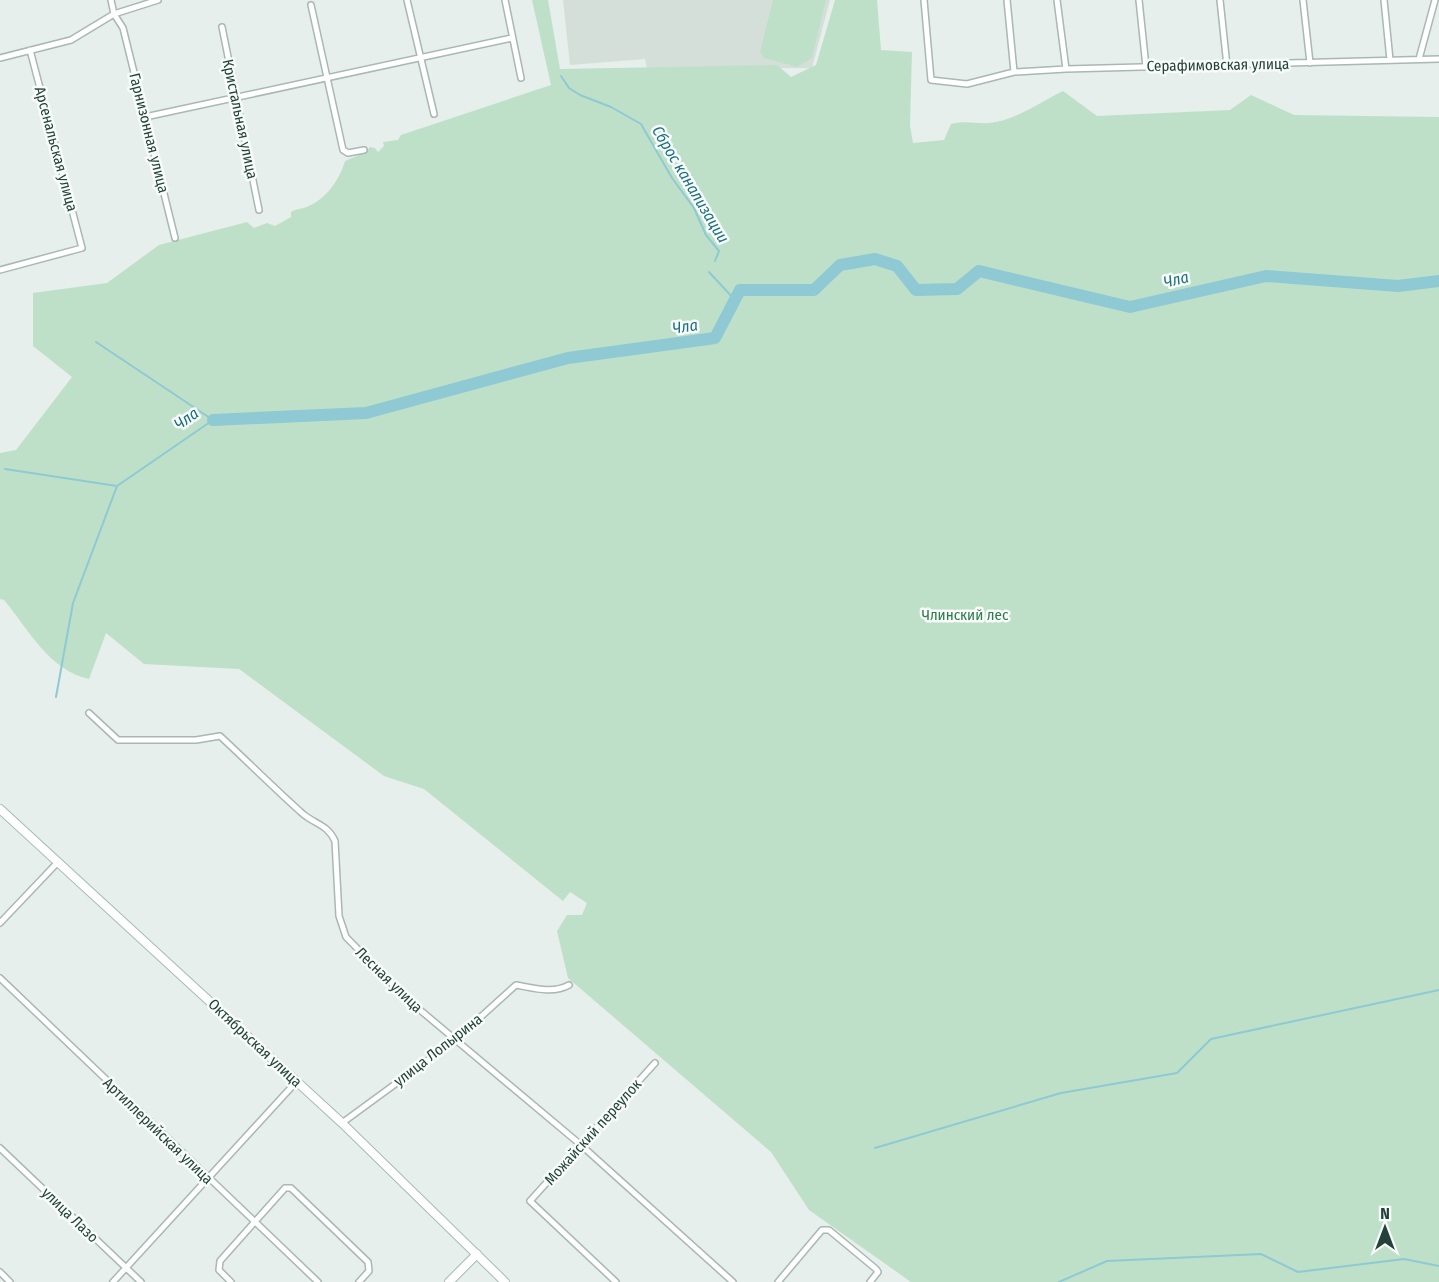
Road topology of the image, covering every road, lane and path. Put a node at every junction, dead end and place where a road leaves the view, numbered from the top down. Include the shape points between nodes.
1 (111, 0) edge
2 (159, 0) edge
3 (407, 0) edge
4 (505, 0) edge
5 (924, 0) edge
6 (1006, 0) edge
7 (1057, 0) edge
8 (1139, 0) edge
9 (1220, 0) edge
10 (1303, 0) edge
11 (1384, 0) edge
12 (1435, 0) edge
13 (311, 4) dead end
14 (114, 14) junction
15 (222, 27) dead end
16 (512, 38) junction
17 (30, 50) junction
18 (419, 57) junction
19 (0, 58) edge
20 (1419, 59) junction
21 (1439, 59) edge
22 (1390, 60) junction
23 (1310, 63) junction
24 (1227, 66) junction
25 (1146, 67) junction
26 (1066, 69) junction
27 (1014, 72) junction
28 (326, 77) junction
29 (521, 78) dead end
30 (235, 97) junction
31 (434, 114) dead end
32 (145, 117) junction
33 (364, 150) dead end
34 (259, 210) dead end
35 (175, 238) dead end
36 (0, 270) edge
37 (89, 713) dead end
38 (0, 809) edge
39 (58, 862) junction
40 (0, 923) edge
41 (0, 978) edge
42 (569, 985) dead end
43 (454, 1041) junction
44 (655, 1063) dead end
45 (297, 1082) junction
46 (342, 1123) junction
47 (581, 1146) junction
48 (0, 1148) edge
49 (208, 1180) junction
50 (255, 1222) junction
51 (477, 1254) junction
52 (126, 1268) junction
53 (0, 1272) edge
54 (10, 1282) edge
55 (113, 1282) edge
56 (141, 1282) edge
57 (231, 1282) edge
58 (318, 1282) edge
59 (359, 1282) edge
60 (449, 1282) edge
61 (505, 1282) edge
62 (616, 1282) edge
63 (733, 1282) edge
64 (778, 1282) edge
65 (870, 1282) edge

1 - 14 street
2 - 14 street
3 - 18 street
4 - 16 street
5 - 27 street, Серафимовская улица via 932,80 967,84
6 - 27 street
7 - 26 street
8 - 25 street
9 - 24 street
10 - 23 street
11 - 22 street
12 - 20 street
13 - 28 street
14 - 17 street via 71,40
14 - 32 street, Гарнизонная улица via 123,28
15 - 30 street, Кристальная улица
16 - 18 street
16 - 29 street
17 - 19 street
17 - 36 street, Арсенальская улица via 82,248
18 - 28 street
18 - 31 street
20 - 21 street, Серафимовская улица
20 - 22 street, Серафимовская улица
22 - 23 street, Серафимовская улица
23 - 24 street, Серафимовская улица
24 - 25 street, Серафимовская улица
25 - 26 street, Серафимовская улица
26 - 27 street, Серафимовская улица
28 - 30 street
28 - 33 street via 343,150
30 - 32 street
30 - 34 street, Кристальная улица
32 - 35 street, Гарнизонная улица
37 - 43 street, Лесная улица via 118,740 196,740 220,736 305,815 323,825 335,841 339,916 346,938
38 - 39 main road, Октябрьская улица
39 - 40 street
39 - 45 main road, Октябрьская улица
41 - 49 street, Артиллерийская улица
42 - 43 street, улица Лопырина via 548,990 516,985
43 - 46 street, улица Лопырина
43 - 47 street, Лесная улица
44 - 47 street, Можайский переулок
45 - 46 main road, Октябрьская улица
45 - 49 street
46 - 51 main road, Октябрьская улица
47 - 62 street, Можайский переулок via 530,1201
47 - 63 street, Лесная улица
48 - 52 street, улица Лазо
49 - 50 street, Артиллерийская улица
49 - 52 street
50 - 57 street via 220,1261 219,1270
50 - 58 street, Артиллерийская улица
50 - 59 street via 285,1188 291,1188 368,1262 369,1271
51 - 60 main road
51 - 61 main road, Октябрьская улица
52 - 55 street
52 - 56 street, улица Лазо
53 - 54 street
64 - 65 street via 822,1230 829,1230 876,1269 878,1272

